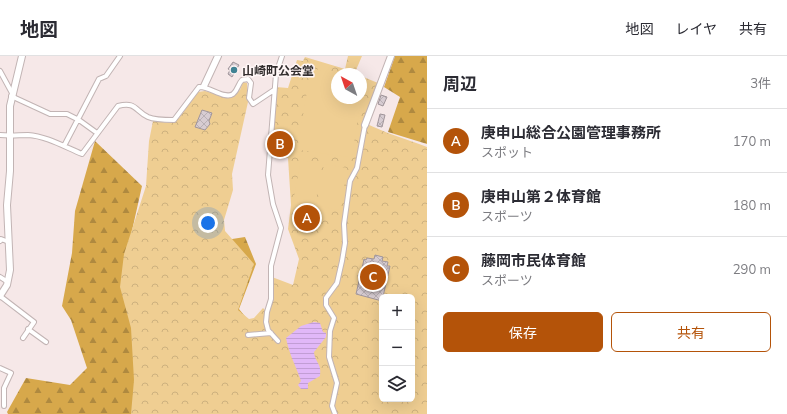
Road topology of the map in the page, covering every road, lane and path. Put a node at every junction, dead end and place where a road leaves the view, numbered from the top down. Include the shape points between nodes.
1 (22, 56) edge
2 (218, 56) edge
3 (282, 56) edge
4 (391, 56) edge
5 (118, 57) edge
6 (0, 71) edge
7 (204, 86) junction
8 (274, 90) junction
9 (12, 95) junction
10 (79, 120) junction
11 (365, 125) joint
12 (97, 133) junction
13 (0, 135) edge
14 (10, 136) junction
15 (64, 146) junction
16 (0, 241) edge
17 (9, 242) junction
18 (0, 277) edge
19 (8, 282) junction
20 (0, 296) edge
21 (28, 329) junction
22 (271, 333) junction
23 (248, 335) dead end
24 (23, 338) dead end
25 (278, 341) dead end
26 (46, 342) dead end
27 (0, 368) edge
28 (4, 406) dead end
29 (335, 414) edge

1 - 9 street
2 - 7 street
3 - 8 street
4 - 11 street
5 - 10 street via 106,76 99,80
6 - 9 street
7 - 8 street via 228,96 238,89 242,80 248,78 251,83 249,98 253,104
7 - 12 street via 199,87 174,120 149,117 134,106 124,104 118,106
8 - 22 street via 268,175 273,204 281,228 270,270 271,299 266,322
9 - 10 street via 50,114 67,114
9 - 14 street
10 - 12 street
10 - 15 street
11 - 29 street via 359,160 350,181 342,262 337,283 326,298 326,305 334,318 330,331 329,356 337,383 332,406
12 - 15 street via 82,154
13 - 14 street
14 - 15 street via 29,135
14 - 17 street via 7,205
16 - 17 street via 2,239
17 - 19 street
18 - 19 street
19 - 20 street
20 - 21 street via 34,322
21 - 24 street
21 - 26 street
22 - 23 street
22 - 25 street
27 - 28 street via 11,372 4,388

